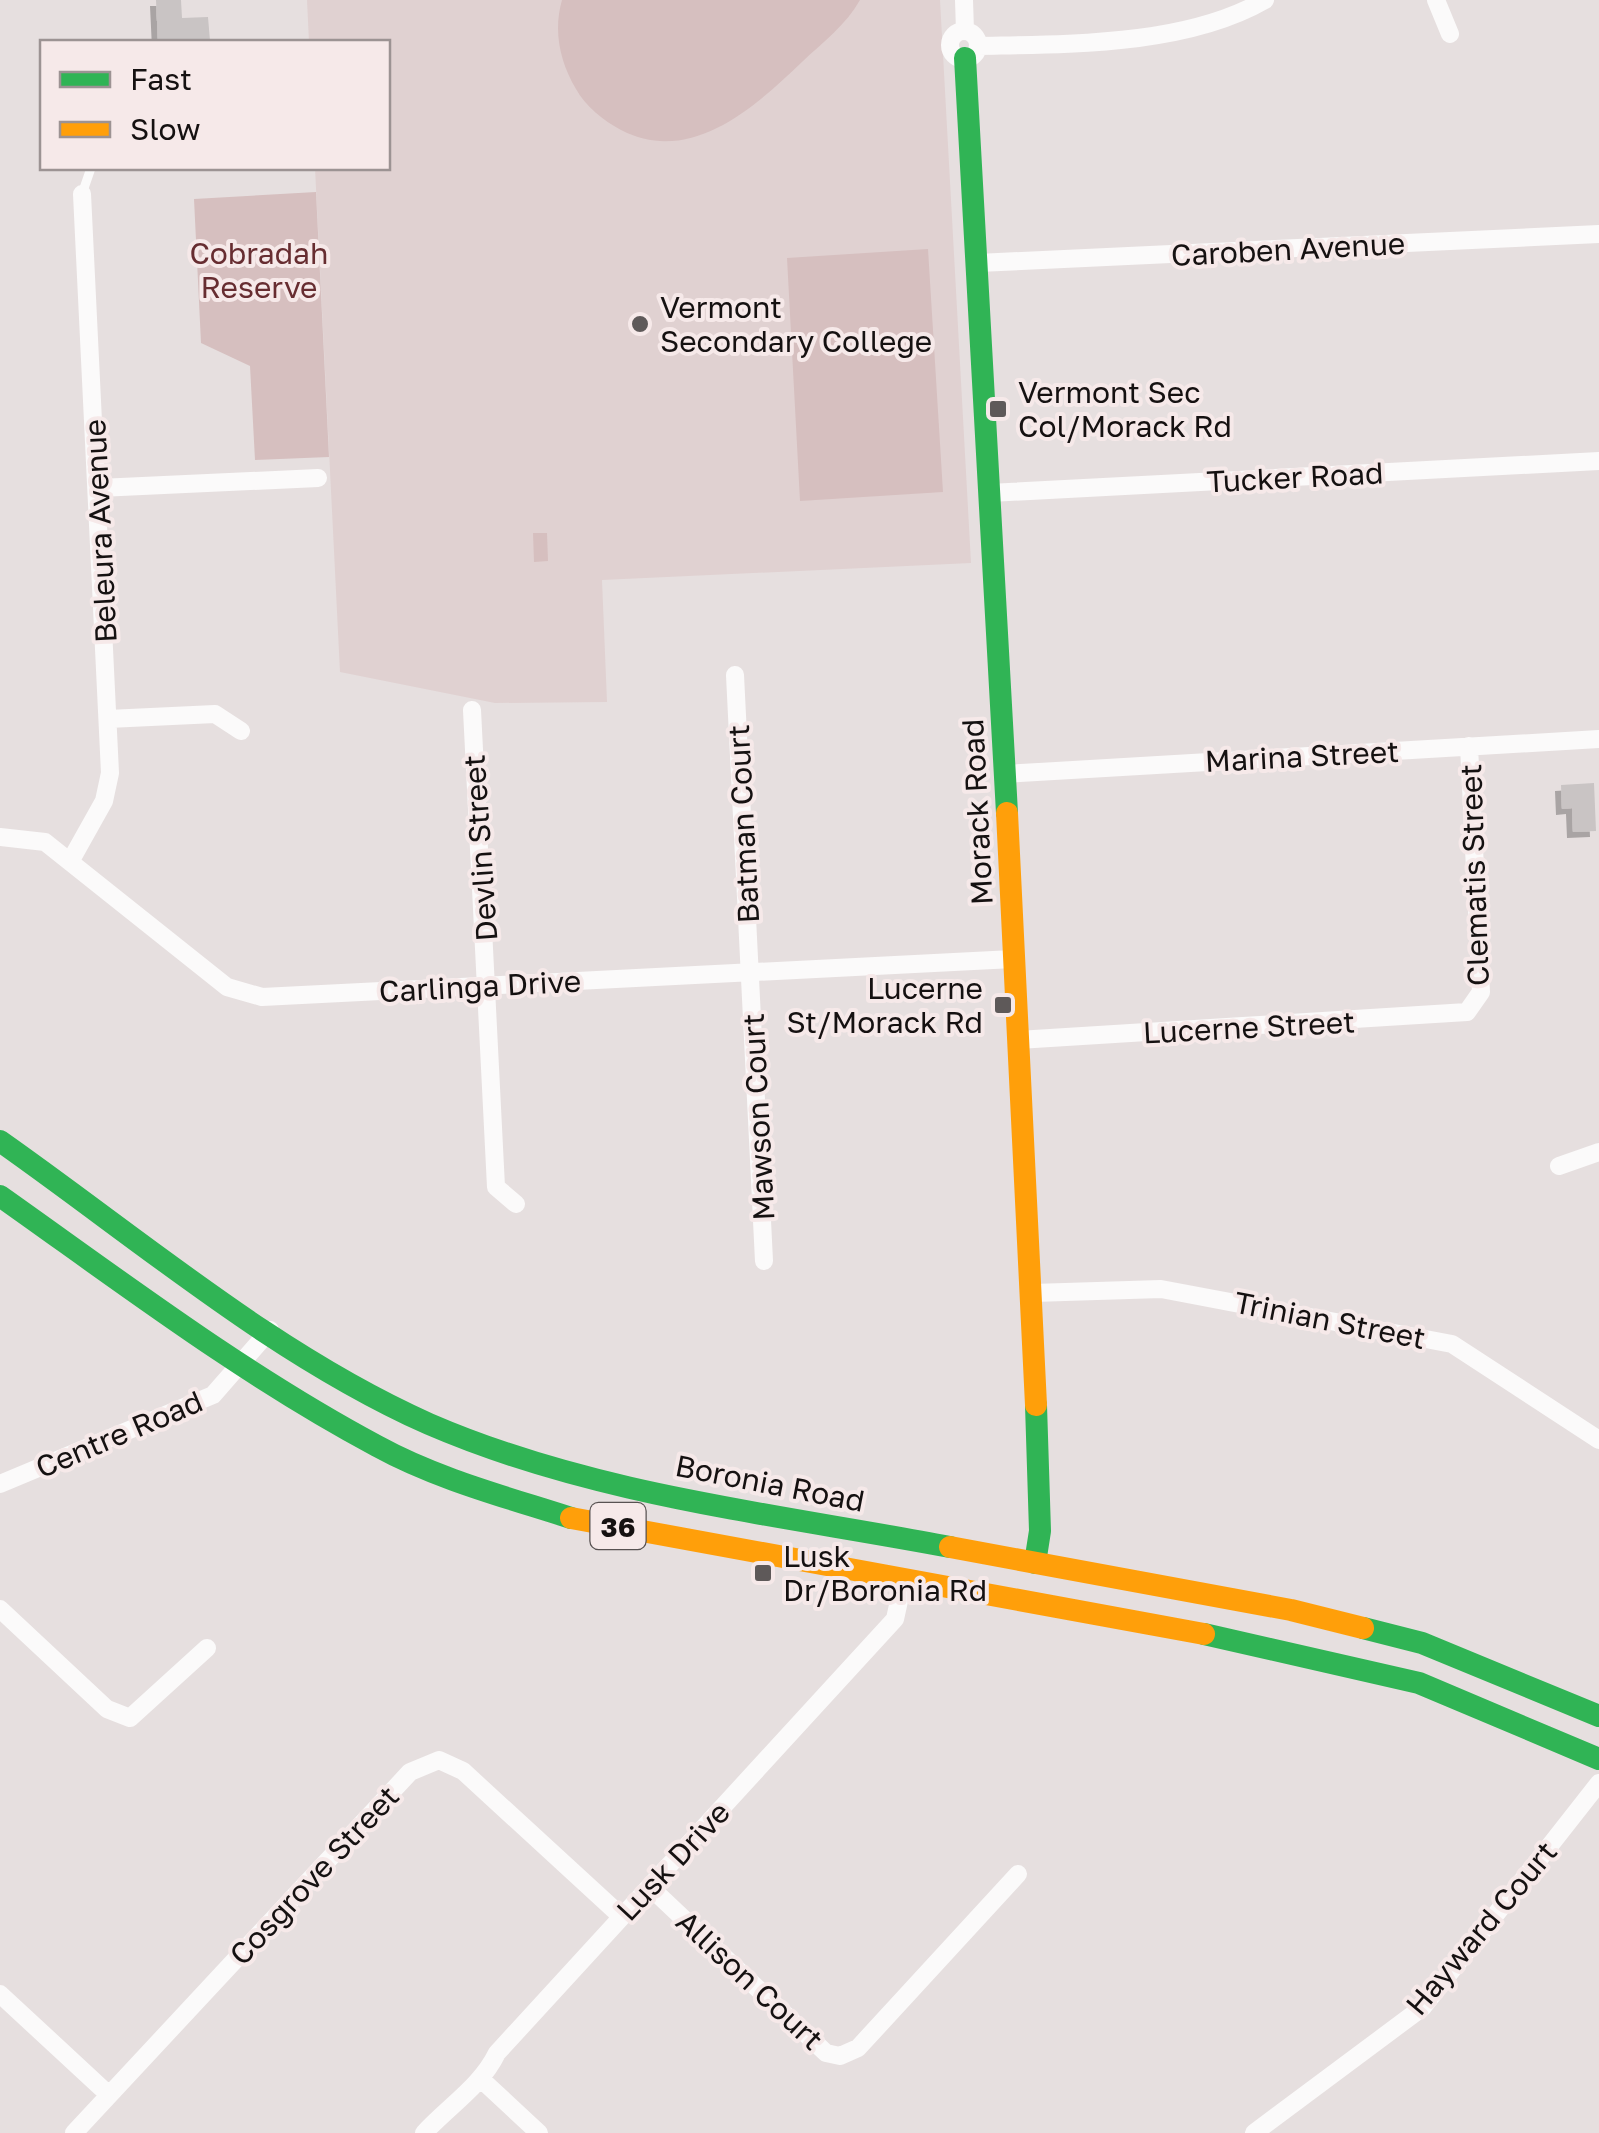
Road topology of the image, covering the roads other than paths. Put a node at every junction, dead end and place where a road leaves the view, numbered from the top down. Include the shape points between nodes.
1 (964, 0) edge
2 (1218, 0) edge
3 (1265, 0) edge
4 (1436, 0) edge
5 (1224, 19) junction
6 (1450, 34) dead end
7 (969, 45) junction
8 (90, 170) edge
9 (82, 194) joint
10 (1599, 234) edge
11 (978, 263) junction
12 (1599, 462) edge
13 (318, 478) dead end
14 (100, 488) junction
15 (990, 493) junction
16 (735, 675) dead end
17 (472, 710) dead end
18 (108, 719) junction
19 (241, 732) dead end
20 (1599, 739) edge
21 (1469, 746) junction
22 (1005, 774) junction
23 (0, 838) edge
24 (71, 860) junction
25 (1014, 959) junction
26 (752, 973) junction
27 (488, 986) junction
28 (1477, 1003) joint
29 (1018, 1040) junction
30 (0, 1141) edge
31 (1599, 1152) edge
32 (1559, 1166) dead end
33 (0, 1196) edge
34 (516, 1204) dead end
35 (764, 1261) dead end
36 (1033, 1294) junction
37 (270, 1330) junction
38 (240, 1366) junction
39 (1599, 1440) edge
40 (0, 1484) edge
41 (910, 1539) junction
42 (1035, 1563) junction
43 (904, 1578) junction
44 (1025, 1602) junction
45 (0, 1608) edge
46 (206, 1648) dead end
47 (1599, 1716) edge
48 (1599, 1759) edge
49 (1599, 1782) edge
50 (1018, 1874) dead end
51 (650, 1886) junction
52 (622, 1917) junction
53 (0, 1994) edge
54 (483, 2081) junction
55 (109, 2095) junction
56 (74, 2133) edge
57 (424, 2133) edge
58 (539, 2133) edge
59 (1254, 2133) edge

1 - 7 street, Morack Road
2 - 5 street
3 - 5 street
4 - 6 street
5 - 7 street via 1165,35
7 - 11 main road, Morack Road
8 - 9 lane
9 - 14 street, Beleura Avenue
10 - 11 street, Caroben Avenue
11 - 15 main road, Morack Road
12 - 15 street, Tucker Road
13 - 14 street
14 - 18 street, Beleura Avenue
15 - 22 main road, Morack Road
16 - 26 street, Batman Court
17 - 27 street, Devlin Street
18 - 19 street via 214,714
18 - 24 street, Beleura Avenue via 104,800
20 - 21 street, Marina Street
21 - 22 street, Marina Street
21 - 28 street, Clematis Street via 1482,992
22 - 25 main road, Morack Road
23 - 24 street, Carlinga Drive via 45,842
24 - 27 street, Carlinga Drive via 227,987 262,998
25 - 26 street, Carlinga Drive
25 - 29 main road, Morack Road
26 - 27 street, Carlinga Drive
26 - 35 street, Mawson Court
27 - 34 street, Devlin Street via 496,1187
28 - 29 street, Lucerne Street via 1451,1016
29 - 36 main road, Morack Road
30 - 37 main road, Boronia Road / 36
31 - 32 street
33 - 38 main road, 36
36 - 39 street, Trinian Street via 1161,1289 1452,1344
36 - 42 main road, Morack Road via 1040,1531
37 - 38 street, Centre Road
37 - 41 main road, Boronia Road / 36 via 386,1402 575,1477
38 - 40 street, Centre Road via 214,1395 189,1408
38 - 43 main road, 36 via 380,1448 539,1508
41 - 42 main road, Boronia Road / 36
41 - 43 main road
42 - 44 main road, Morack Road
42 - 47 main road, Boronia Road / 36 via 1291,1610 1422,1643
43 - 44 main road, 36
43 - 51 street, Lusk Drive via 895,1619
44 - 48 main road, 36 via 1262,1644 1420,1683
45 - 46 street via 107,1709 130,1718
49 - 59 street, Hayward Court via 1423,2007
50 - 51 street, Allison Court via 858,2048 840,2056 826,2053
51 - 52 street, Lusk Drive
52 - 54 street, Lusk Drive via 497,2053
52 - 55 street, Cosgrove Street via 462,1771 439,1760 410,1772
53 - 55 street
54 - 57 street, Lusk Drive via 459,2094
54 - 58 street
55 - 56 street, Cosgrove Street

